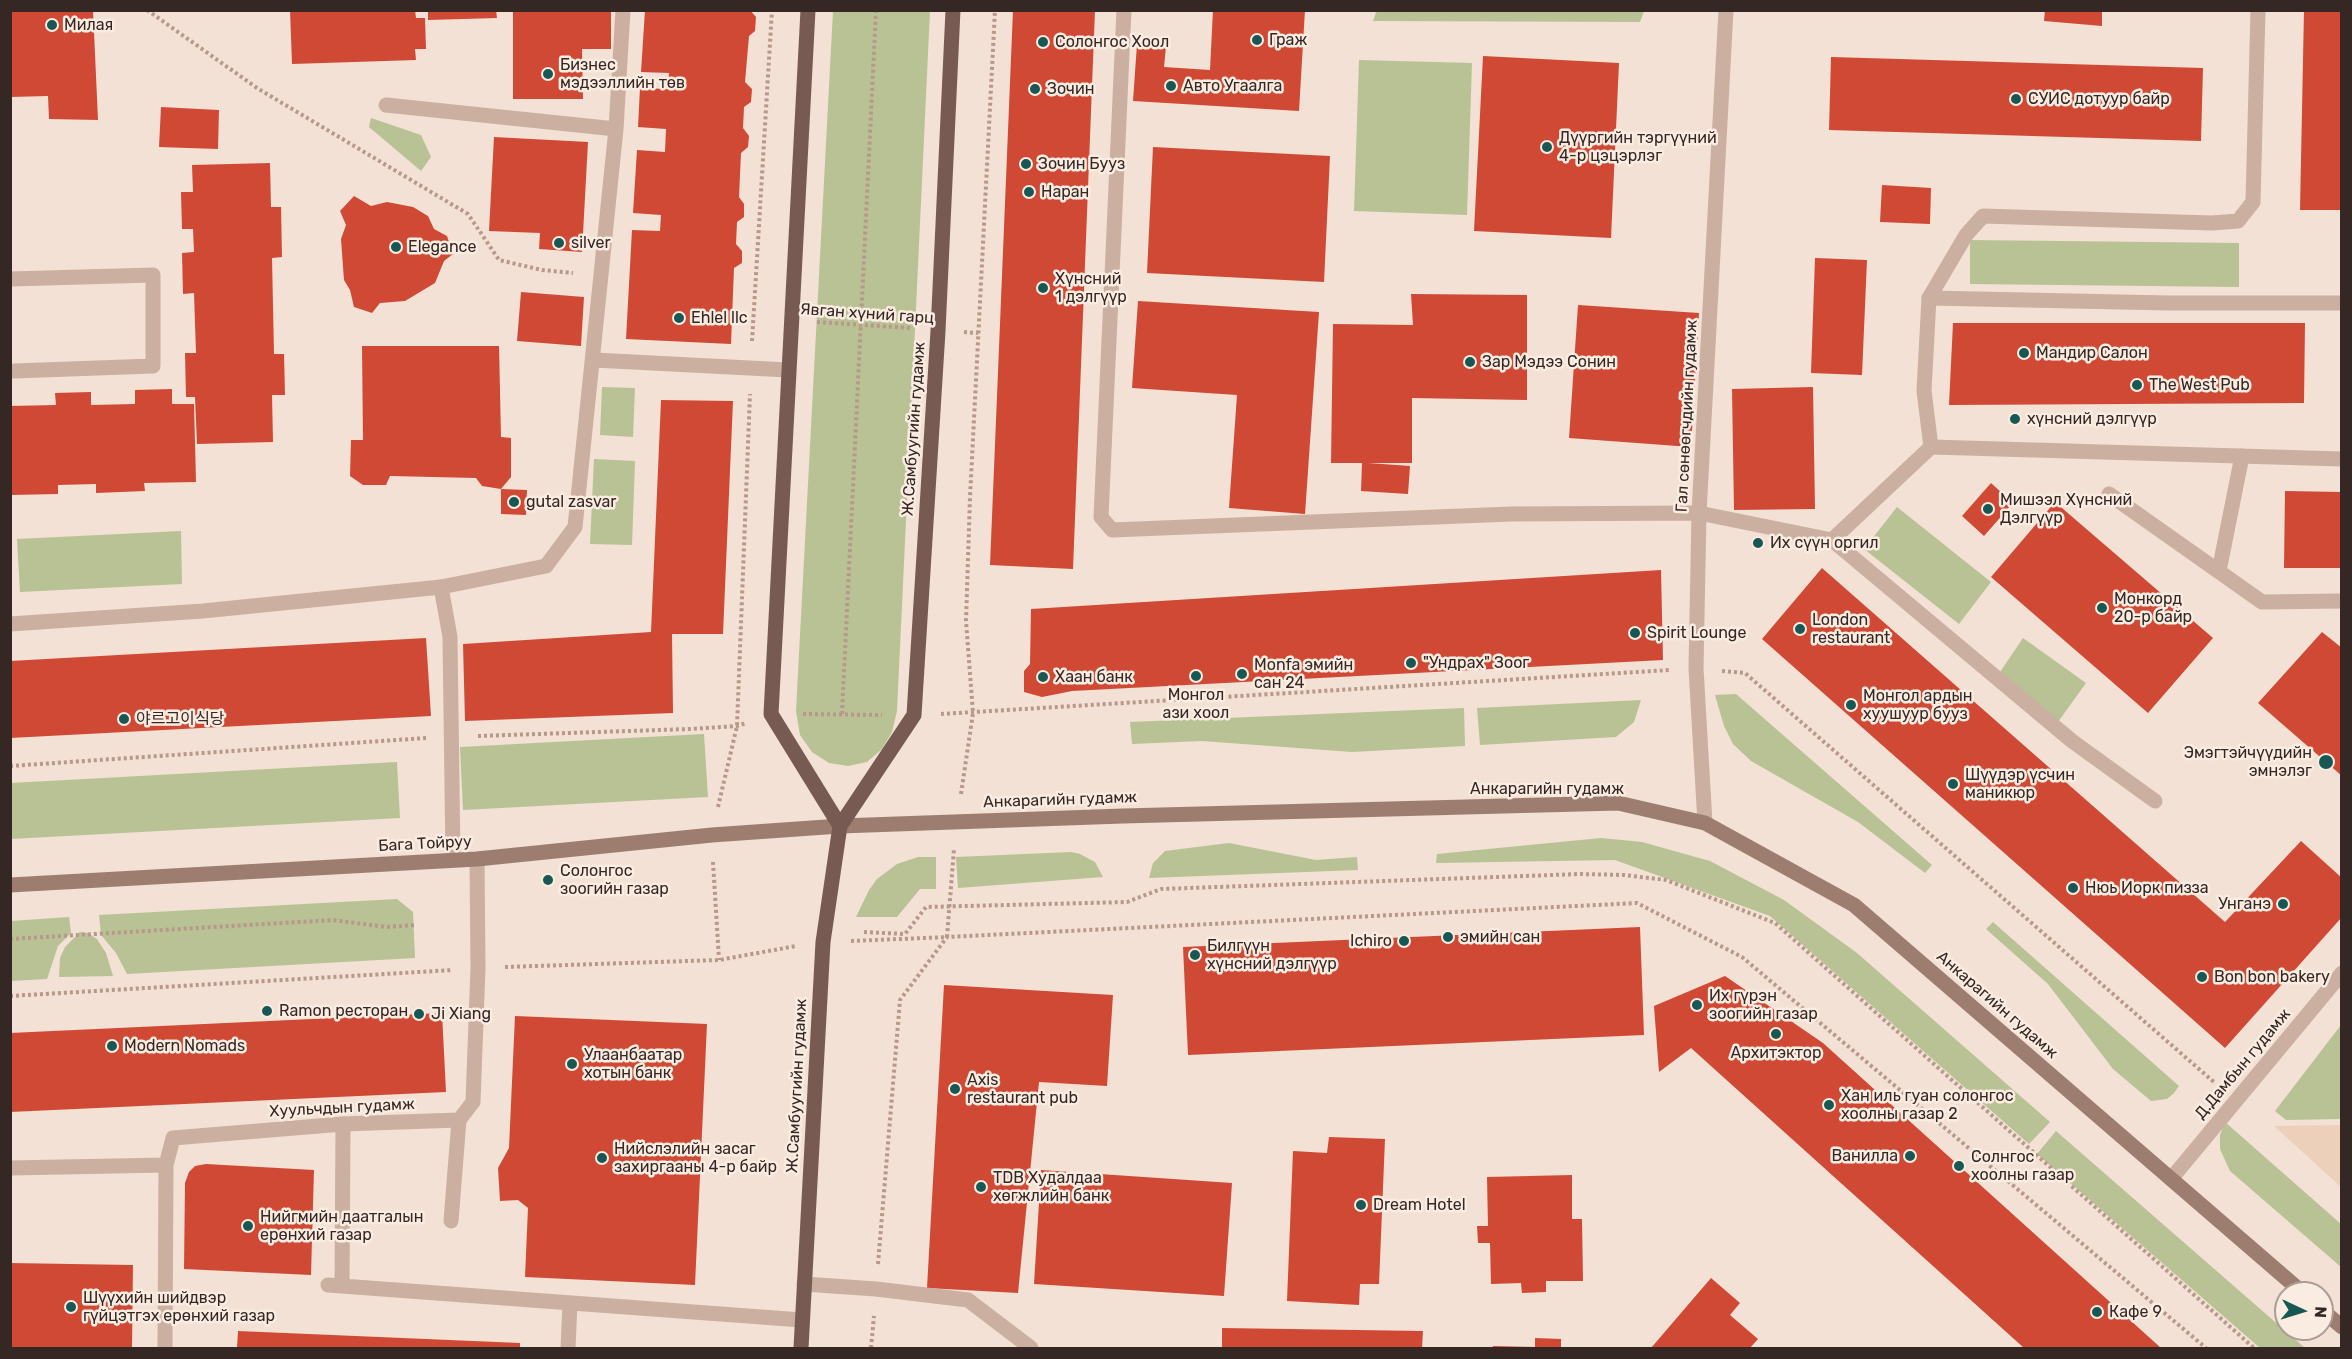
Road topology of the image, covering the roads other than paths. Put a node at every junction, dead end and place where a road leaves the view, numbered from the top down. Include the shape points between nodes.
1 (623, 10) edge
2 (808, 10) edge
3 (953, 10) edge
4 (1124, 10) edge
5 (1726, 10) edge
6 (2258, 10) edge
7 (386, 105) dead end
8 (616, 129) junction
9 (10, 279) edge
10 (1929, 298) junction
11 (2342, 303) edge
12 (594, 360) junction
13 (788, 370) junction
14 (14, 371) dead end
15 (1931, 447) junction
16 (2242, 456) junction
17 (2342, 459) edge
18 (2109, 494) dead end
19 (1700, 513) junction
20 (1832, 540) junction
21 (2219, 571) junction
22 (441, 587) junction
23 (2342, 601) edge
24 (10, 624) edge
25 (2155, 801) dead end
26 (1705, 823) junction
27 (840, 826) junction
28 (477, 859) junction
29 (453, 860) junction
30 (10, 885) edge
31 (2342, 973) edge
32 (459, 1120) junction
33 (343, 1124) junction
34 (166, 1165) junction
35 (10, 1168) edge
36 (2171, 1179) junction
37 (451, 1221) dead end
38 (2289, 1281) edge
39 (804, 1284) junction
40 (570, 1303) junction
41 (802, 1320) junction
42 (165, 1348) edge
43 (568, 1348) edge
44 (801, 1348) edge
45 (1031, 1348) edge

1 - 8 street
2 - 13 main road
3 - 27 main road, Ж.Самбуугийн гудамж via 914,715
4 - 19 street via 1101,517 1112,530 1511,514
5 - 19 street, Гал сөнөөгчдийн гудамж
6 - 10 street via 2253,202 2238,221 1983,216 1966,235
7 - 8 street
8 - 12 street
9 - 14 street via 153,275 153,366
10 - 11 street
10 - 15 street via 1924,391
12 - 13 street
12 - 22 street via 575,527 546,566
13 - 27 main road via 771,714
15 - 16 street
15 - 20 street
16 - 17 street
16 - 21 street
18 - 21 street
19 - 20 street
19 - 26 street, Гал сөнөөгчдийн гудамж via 1696,668
20 - 25 street via 2072,741
21 - 23 street via 2262,602
22 - 24 street via 203,611
22 - 29 street via 450,637
26 - 27 main road, Анкарагийн гудамж via 1618,803
26 - 36 main road, Анкарагийн гудамж via 1854,905
27 - 28 main road, Бага Тойруу
27 - 39 main road, Ж.Самбуугийн гудамж via 823,942
28 - 29 main road, Бага Тойруу
28 - 32 street via 473,1102
29 - 30 main road, Бага Тойруу
31 - 36 street, Д.Дамбын гудамж
32 - 33 street, Хуульчдын гудамж
32 - 37 street
33 - 34 street, Хуульчдын гудамж via 173,1138
33 - 40 street via 335,1286
34 - 35 street
34 - 42 street, Хуульчдын гудамж
36 - 38 main road, Анкарагийн гудамж
39 - 41 main road, Ж.Самбуугийн гудамж
39 - 45 street via 876,1288 968,1300
40 - 41 street
40 - 43 street
41 - 44 main road, Ж.Самбуугийн гудамж

